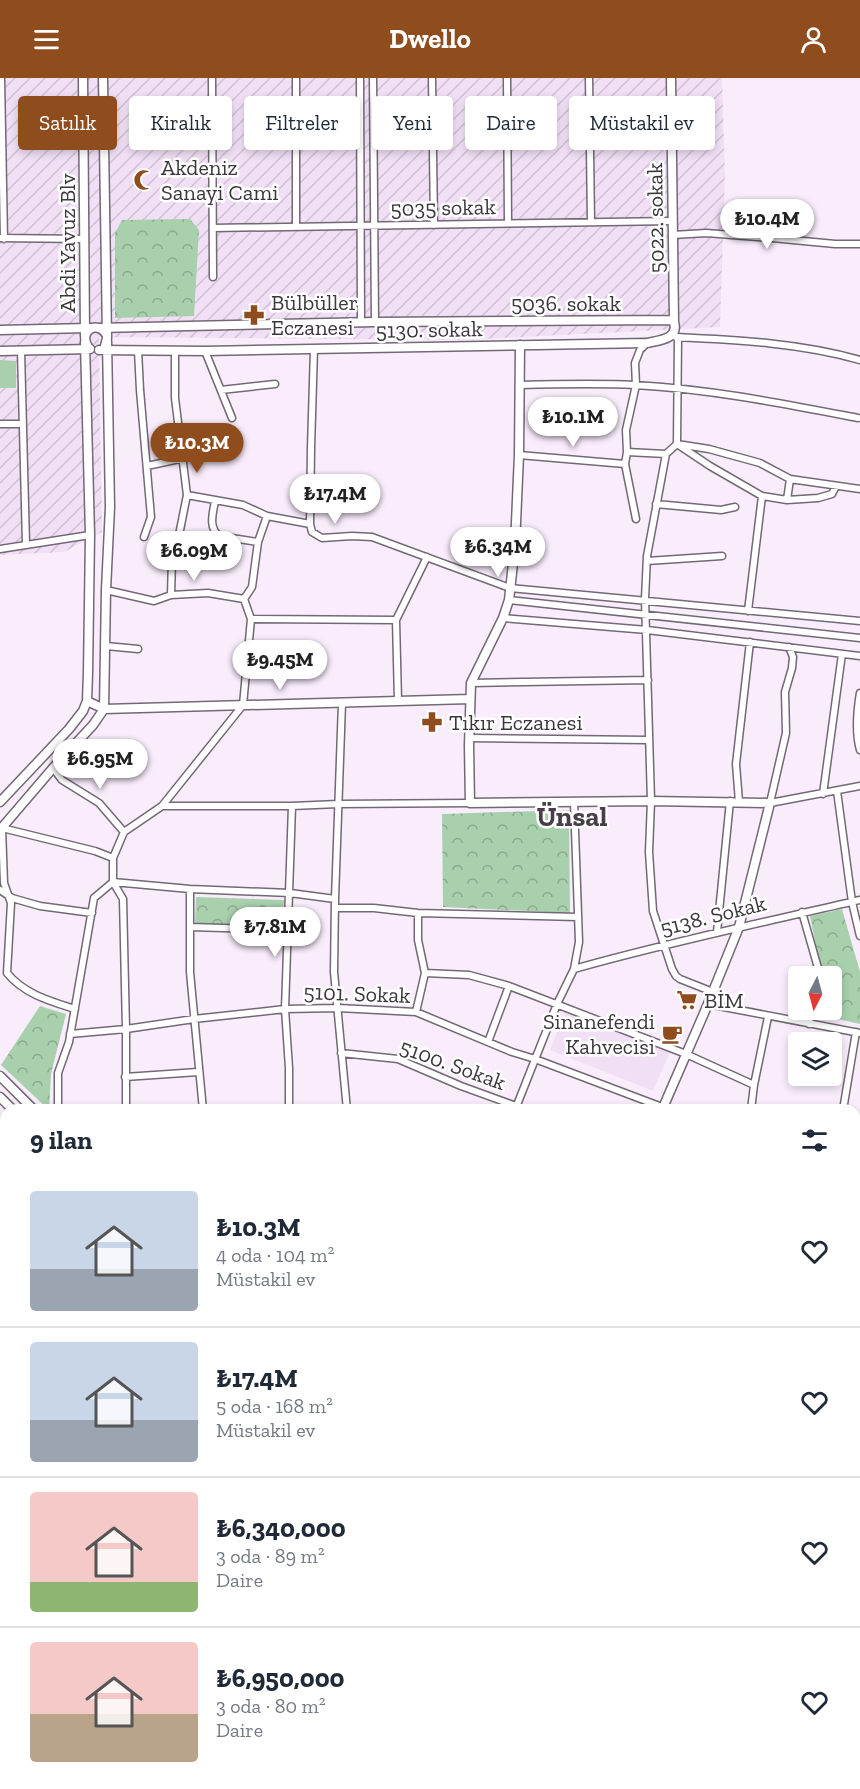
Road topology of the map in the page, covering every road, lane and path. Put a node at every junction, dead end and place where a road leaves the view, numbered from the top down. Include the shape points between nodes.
1 (1, 78) edge
2 (83, 78) edge
3 (103, 78) edge
4 (212, 78) edge
5 (297, 78) edge
6 (360, 78) edge
7 (373, 78) edge
8 (432, 78) edge
9 (507, 78) edge
10 (589, 78) edge
11 (671, 78) edge
12 (1, 145) edge
13 (673, 221) junction
14 (591, 222) junction
15 (508, 224) junction
16 (434, 225) junction
17 (361, 226) junction
18 (375, 226) junction
19 (296, 227) junction
20 (213, 228) junction
21 (673, 235) junction
22 (2, 238) edge
23 (85, 239) junction
24 (860, 244) edge
25 (213, 277) dead end
26 (375, 322) junction
27 (674, 322) junction
28 (361, 323) junction
29 (0, 330) edge
30 (674, 337) junction
31 (96, 339) junction
32 (647, 342) junction
33 (520, 345) junction
34 (314, 349) junction
35 (138, 350) junction
36 (0, 351) edge
37 (21, 351) junction
38 (175, 351) junction
39 (205, 351) junction
40 (860, 360) edge
41 (275, 384) dead end
42 (519, 385) junction
43 (636, 385) junction
44 (221, 390) junction
45 (678, 390) junction
46 (232, 418) dead end
47 (858, 418) dead end
48 (0, 424) edge
49 (22, 424) junction
50 (677, 444) junction
51 (627, 452) junction
52 (666, 454) junction
53 (519, 455) junction
54 (184, 458) junction
55 (625, 464) junction
56 (147, 466) junction
57 (790, 479) junction
58 (836, 486) junction
59 (860, 489) edge
60 (187, 495) junction
61 (762, 495) junction
62 (787, 500) junction
63 (215, 501) junction
64 (656, 504) junction
65 (735, 507) dead end
66 (267, 516) junction
67 (636, 519) dead end
68 (310, 524) junction
69 (90, 535) junction
70 (144, 537) dead end
71 (258, 542) junction
72 (26, 544) junction
73 (0, 549) edge
74 (722, 556) dead end
75 (427, 557) junction
76 (647, 561) junction
77 (510, 588) junction
78 (106, 590) junction
79 (171, 595) junction
80 (244, 599) junction
81 (508, 600) junction
82 (645, 601) junction
83 (748, 611) junction
84 (646, 616) junction
85 (503, 618) junction
86 (251, 619) junction
87 (396, 620) junction
88 (860, 621) edge
89 (647, 630) junction
90 (860, 638) edge
91 (750, 642) junction
92 (106, 646) junction
93 (789, 647) junction
94 (138, 649) dead end
95 (843, 654) junction
96 (860, 656) edge
97 (648, 680) junction
98 (471, 683) junction
99 (860, 693) edge
100 (470, 699) junction
101 (87, 701) junction
102 (398, 701) junction
103 (342, 703) junction
104 (243, 705) junction
105 (104, 709) junction
106 (469, 738) junction
107 (648, 740) junction
108 (860, 750) edge
109 (53, 768) junction
110 (860, 786) edge
111 (837, 791) junction
112 (823, 794) junction
113 (651, 801) junction
114 (0, 802) edge
115 (574, 802) junction
116 (734, 802) junction
117 (470, 803) junction
118 (770, 803) junction
119 (338, 804) junction
120 (162, 806) junction
121 (292, 806) junction
122 (1, 829) edge
123 (124, 832) junction
124 (113, 858) junction
125 (114, 882) junction
126 (0, 890) edge
127 (190, 890) junction
128 (290, 893) junction
129 (8, 895) junction
130 (335, 899) junction
131 (860, 900) edge
132 (852, 902) junction
133 (336, 908) junction
134 (802, 912) junction
135 (92, 913) junction
136 (418, 913) junction
137 (578, 917) junction
138 (190, 927) junction
139 (739, 927) junction
140 (289, 930) junction
141 (717, 932) junction
142 (860, 936) edge
143 (664, 946) junction
144 (817, 966) edge
145 (574, 969) junction
146 (425, 974) junction
147 (509, 986) junction
148 (713, 992) junction
149 (557, 1004) junction
150 (708, 1004) junction
151 (75, 1008) junction
152 (338, 1008) junction
153 (285, 1009) junction
154 (416, 1012) junction
155 (768, 1017) junction
156 (194, 1019) junction
157 (810, 1020) edge
158 (809, 1024) junction
159 (126, 1029) junction
160 (858, 1033) edge
161 (70, 1034) junction
162 (488, 1042) junction
163 (341, 1053) junction
164 (686, 1054) junction
165 (536, 1059) junction
166 (198, 1072) junction
167 (0, 1076) edge
168 (125, 1077) junction
169 (754, 1085) junction
170 (28, 1104) edge
171 (58, 1104) edge
172 (126, 1104) edge
173 (202, 1104) edge
174 (289, 1104) edge
175 (346, 1104) edge
176 (506, 1104) edge
177 (518, 1104) edge
178 (649, 1104) edge
179 (664, 1104) edge
180 (752, 1104) edge
181 (844, 1104) edge

1 - 12 street
2 - 23 main road, Abdi Yavuz Blv
3 - 31 main road
4 - 20 street
5 - 19 street
6 - 17 street
7 - 18 street
8 - 16 street
9 - 15 street
10 - 14 street
11 - 13 main road, 5022. sokak
12 - 22 street
13 - 14 street, 5035 sokak
13 - 21 main road, 5022. sokak
14 - 15 street, 5035 sokak
15 - 16 street, 5035 sokak
16 - 18 street, 5035 sokak
17 - 18 street, 5035 sokak
17 - 19 street, 5035 sokak
17 - 28 street
18 - 26 street
19 - 20 street, 5035 sokak
20 - 25 street
21 - 24 street via 706,233
21 - 27 main road, 5022. sokak
22 - 23 street
23 - 31 main road, Abdi Yavuz Blv
26 - 27 main road, 5036. sokak
26 - 28 main road, 5036. sokak
27 - 30 main road
28 - 31 main road, 5036. sokak
29 - 31 main road, 5036. sokak
30 - 32 main road, 5130. sokak
30 - 40 street via 745,340
30 - 45 street
31 - 35 main road, 5130. sokak
31 - 37 main road, 5130. sokak
31 - 69 main road
31 - 78 main road via 110,507
32 - 33 main road, 5130. sokak
32 - 43 street via 635,363
33 - 34 main road, 5130. sokak
33 - 42 main road
34 - 39 main road, 5130. sokak
34 - 68 street
35 - 38 main road, 5130. sokak
35 - 56 street
36 - 37 main road, 5130. sokak
37 - 49 street
38 - 39 main road, 5130. sokak
38 - 54 street
39 - 44 street
41 - 44 street
42 - 43 street
42 - 53 main road
43 - 45 street
43 - 51 street via 626,430
44 - 46 street
45 - 47 street via 765,400
45 - 50 street
48 - 49 street
49 - 72 street
50 - 52 street
50 - 57 street via 709,448 760,463
50 - 61 street
51 - 52 street
51 - 55 street
52 - 64 street
53 - 55 street
53 - 77 main road
54 - 56 street
54 - 60 street
55 - 67 street
56 - 70 street via 151,517
57 - 58 street
57 - 62 street
58 - 59 street
58 - 62 street via 832,494
60 - 63 street
60 - 79 street via 172,560
61 - 62 street
61 - 83 street
63 - 66 street via 243,505
63 - 71 street via 214,532
64 - 65 street via 721,510
64 - 76 street
66 - 68 street
66 - 71 street
68 - 75 street via 312,532 322,538 372,537
69 - 72 street
69 - 101 main road
71 - 80 street via 252,587
72 - 73 street
74 - 76 street
75 - 77 street
75 - 87 street
76 - 82 street
77 - 81 main road
77 - 82 street
78 - 79 street via 154,601
78 - 92 main road
79 - 80 street via 208,593
80 - 86 street
81 - 84 street
81 - 85 main road
82 - 83 street
82 - 84 street
83 - 88 street
84 - 89 street
84 - 90 street
85 - 89 street
85 - 98 main road
86 - 87 street
86 - 104 street
87 - 102 street
89 - 91 street
89 - 97 street
91 - 93 street
91 - 116 street
92 - 94 street
92 - 105 main road
93 - 95 street
93 - 118 street via 793,657 785,692 786,733
95 - 96 street
95 - 112 street
97 - 98 street
97 - 107 street
98 - 100 main road
99 - 108 street
100 - 102 main road
100 - 106 main road
101 - 105 main road
101 - 114 main road via 69,729
102 - 103 main road
103 - 104 main road
103 - 119 street
104 - 105 main road
104 - 120 street
105 - 109 main road
106 - 107 street
106 - 117 main road
107 - 113 street
109 - 122 main road
109 - 123 street via 62,780 99,803
110 - 111 street
111 - 112 street
111 - 132 street
112 - 118 street
113 - 115 main road
113 - 116 main road
113 - 143 street via 653,910
115 - 117 main road
115 - 137 street
116 - 118 main road
116 - 141 street
117 - 119 street
118 - 139 main road
119 - 121 street
119 - 130 street
120 - 121 street
120 - 123 street
121 - 128 street
122 - 124 street
122 - 129 street
123 - 124 street
124 - 125 street
125 - 127 street
125 - 135 street via 94,898
125 - 159 street via 123,899
126 - 129 street
127 - 128 street
127 - 138 street
128 - 130 street
128 - 140 street
129 - 135 street via 40,906
129 - 151 street via 11,903 7,973 42,999
130 - 133 street
131 - 132 street, 5138. Sokak
132 - 134 street, 5138. Sokak
132 - 142 street
133 - 136 street
133 - 152 street via 334,972
134 - 139 street, 5138. Sokak
134 - 144 street
135 - 151 street
136 - 137 street
136 - 146 street via 418,940
137 - 145 street
138 - 140 street
138 - 156 street
139 - 141 street, 5138. Sokak
139 - 148 main road
140 - 153 street
141 - 143 street, 5138. Sokak
143 - 145 street, 5138. Sokak
143 - 148 street via 676,976
145 - 149 street
146 - 147 street via 469,975
146 - 154 street
147 - 149 street
147 - 162 street
148 - 150 main road
149 - 164 street
149 - 165 street
150 - 155 street
150 - 164 main road
151 - 161 street
152 - 153 street, 5101. Sokak
152 - 154 street, 5101. Sokak
152 - 163 street
153 - 156 street, 5101. Sokak
153 - 174 street
154 - 162 street, 5101. Sokak
155 - 158 street
155 - 169 street
156 - 159 street, 5101. Sokak
156 - 166 street
157 - 158 street
158 - 160 street
159 - 161 street, 5101. Sokak
159 - 168 street
160 - 181 street
161 - 171 street via 58,1073
162 - 165 street, 5101. Sokak
163 - 175 street
163 - 176 street, 5100. Sokak via 398,1059
164 - 169 street
164 - 179 main road
165 - 177 street
165 - 178 street, 5101. Sokak
166 - 168 street
166 - 173 street
167 - 170 main road
168 - 172 street
169 - 180 street

